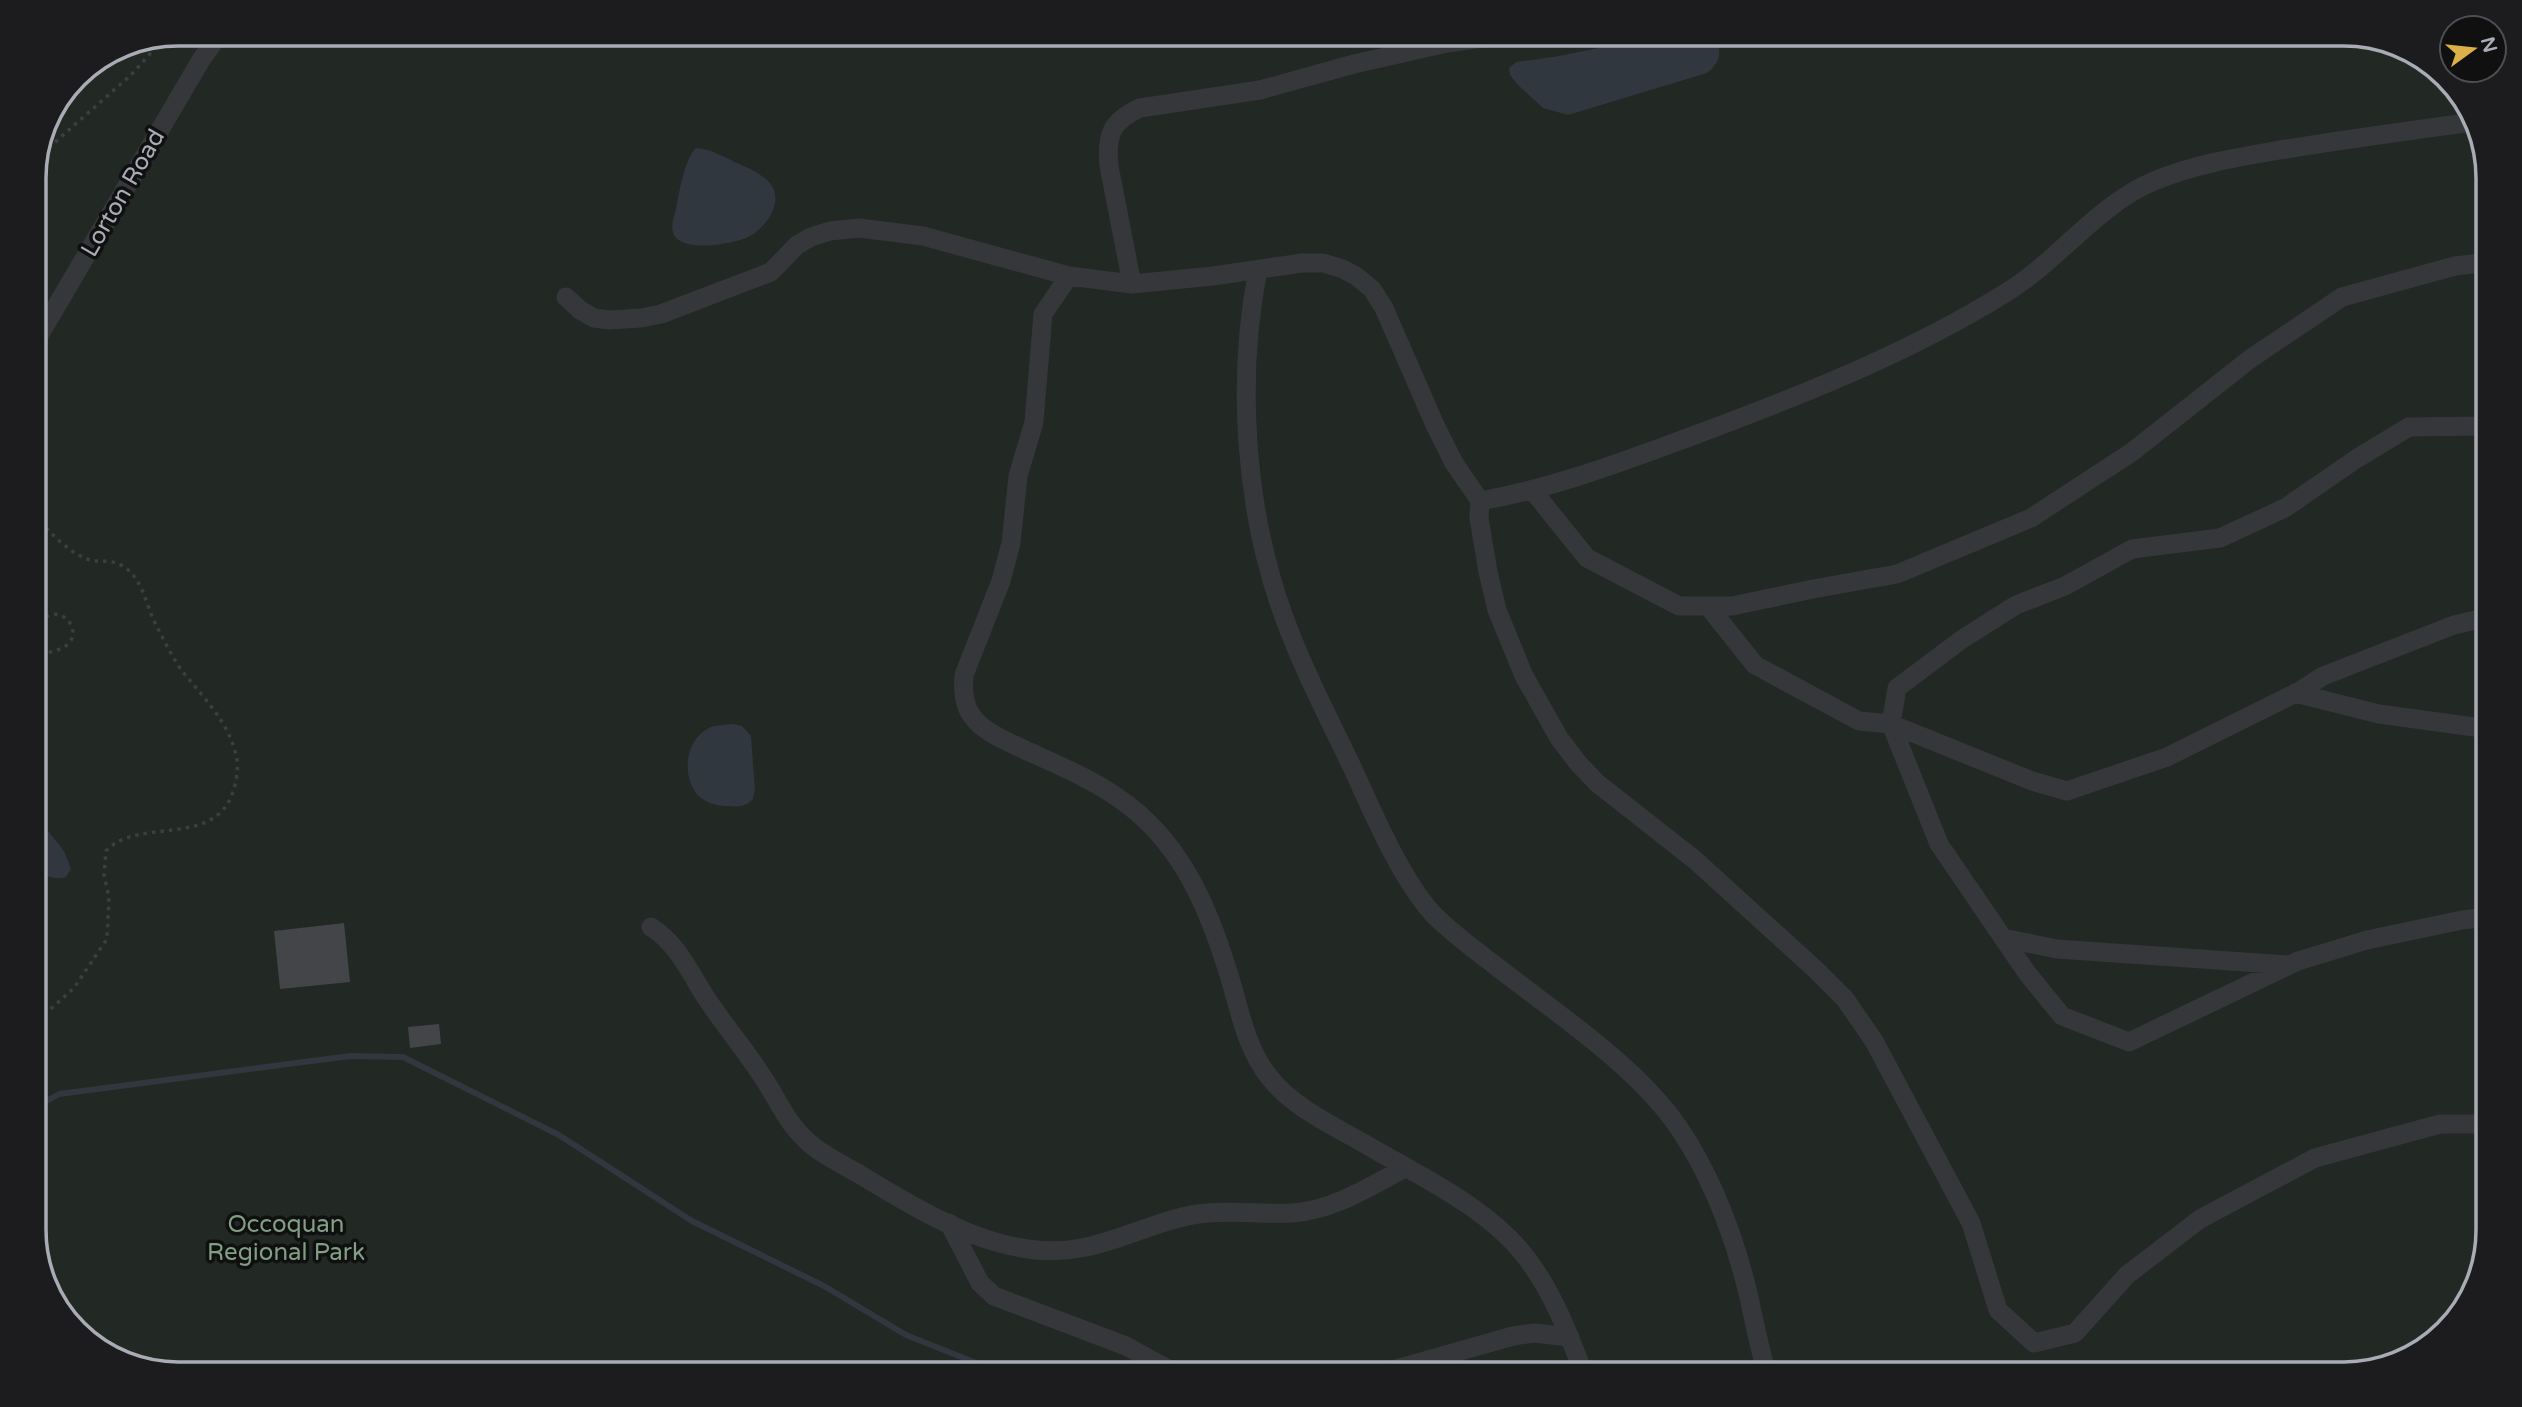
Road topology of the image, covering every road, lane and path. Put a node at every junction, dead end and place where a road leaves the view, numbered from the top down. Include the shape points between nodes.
1 (211, 46) edge
2 (1434, 46) edge
3 (156, 47) edge
4 (2465, 123) edge
5 (49, 148) edge
6 (2476, 263) edge
7 (1258, 270) junction
8 (1069, 276) junction
9 (1132, 284) junction
10 (566, 297) dead end
11 (46, 324) edge
12 (2476, 426) edge
13 (1533, 491) junction
14 (1480, 500) junction
15 (46, 527) edge
16 (1708, 606) junction
17 (46, 618) edge
18 (2476, 620) edge
19 (46, 654) edge
20 (2295, 693) junction
21 (1891, 724) junction
22 (2476, 727) edge
23 (2476, 918) edge
24 (651, 927) dead end
25 (2003, 938) junction
26 (2290, 965) junction
27 (46, 1013) edge
28 (2476, 1124) edge
29 (1405, 1168) junction
30 (949, 1223) junction
31 (1570, 1337) junction
32 (1155, 1362) edge
33 (1421, 1362) edge
34 (1579, 1362) edge
35 (1764, 1362) edge

1 - 11 street, Lorton Road
2 - 9 street via 1261,90 1140,108 1126,115 1116,124 1107,146
3 - 5 path
4 - 13 street via 2305,146 2182,170 2120,201 2010,290 1893,354 1724,424
6 - 16 street via 2342,297 2250,359 2132,452 2031,518 1897,574 1732,606
7 - 9 street
7 - 14 street via 1323,263 1350,272 1372,289 1454,463
7 - 35 street via 1248,336 1250,462 1270,575 1307,671 1406,877 1433,914 1599,1047 1645,1088 1688,1141 1733,1241
8 - 9 street
8 - 10 street via 923,236 859,228 811,237 771,272 661,314 609,320 580,310
8 - 29 street via 1043,314 1034,422 1018,476 1011,542 1001,581 964,675 965,702 977,722 994,734 1093,782 1143,816 1184,866 1198,894 1226,964 1248,1041 1270,1077 1304,1108
12 - 21 street via 2409,427 2286,508 2220,538 2132,549 2065,586 2016,605 1897,688
13 - 14 street
13 - 16 street via 1587,558 1679,607
14 - 28 street via 1479,518 1497,610 1524,676 1559,738 1597,783 1695,860 1852,1008 1971,1223 1998,1310 2034,1343 2075,1333 2127,1275 2200,1219 2315,1158 2440,1124
15 - 27 path via 89,560 112,560 128,570 143,590 180,668 211,704 228,733 237,757 237,779 227,805 211,820 121,839 106,851 107,939 74,988
16 - 21 street via 1755,665 1859,721
17 - 19 path via 63,615 73,635 66,646
18 - 20 street via 2323,676
20 - 21 street via 2167,757 2067,791
20 - 22 street via 2379,714
21 - 25 street via 1939,844
23 - 26 street via 2367,940
24 - 30 street via 666,936 678,952 806,1141
25 - 26 street via 2057,949
25 - 26 street via 2062,1016 2129,1042
29 - 30 street via 1348,1198 1309,1210 1201,1213 1114,1240 1051,1252 985,1238
29 - 31 street via 1471,1208 1511,1240 1541,1279
30 - 32 street via 980,1283 994,1296 1126,1346
31 - 33 street via 1513,1336
31 - 34 street

